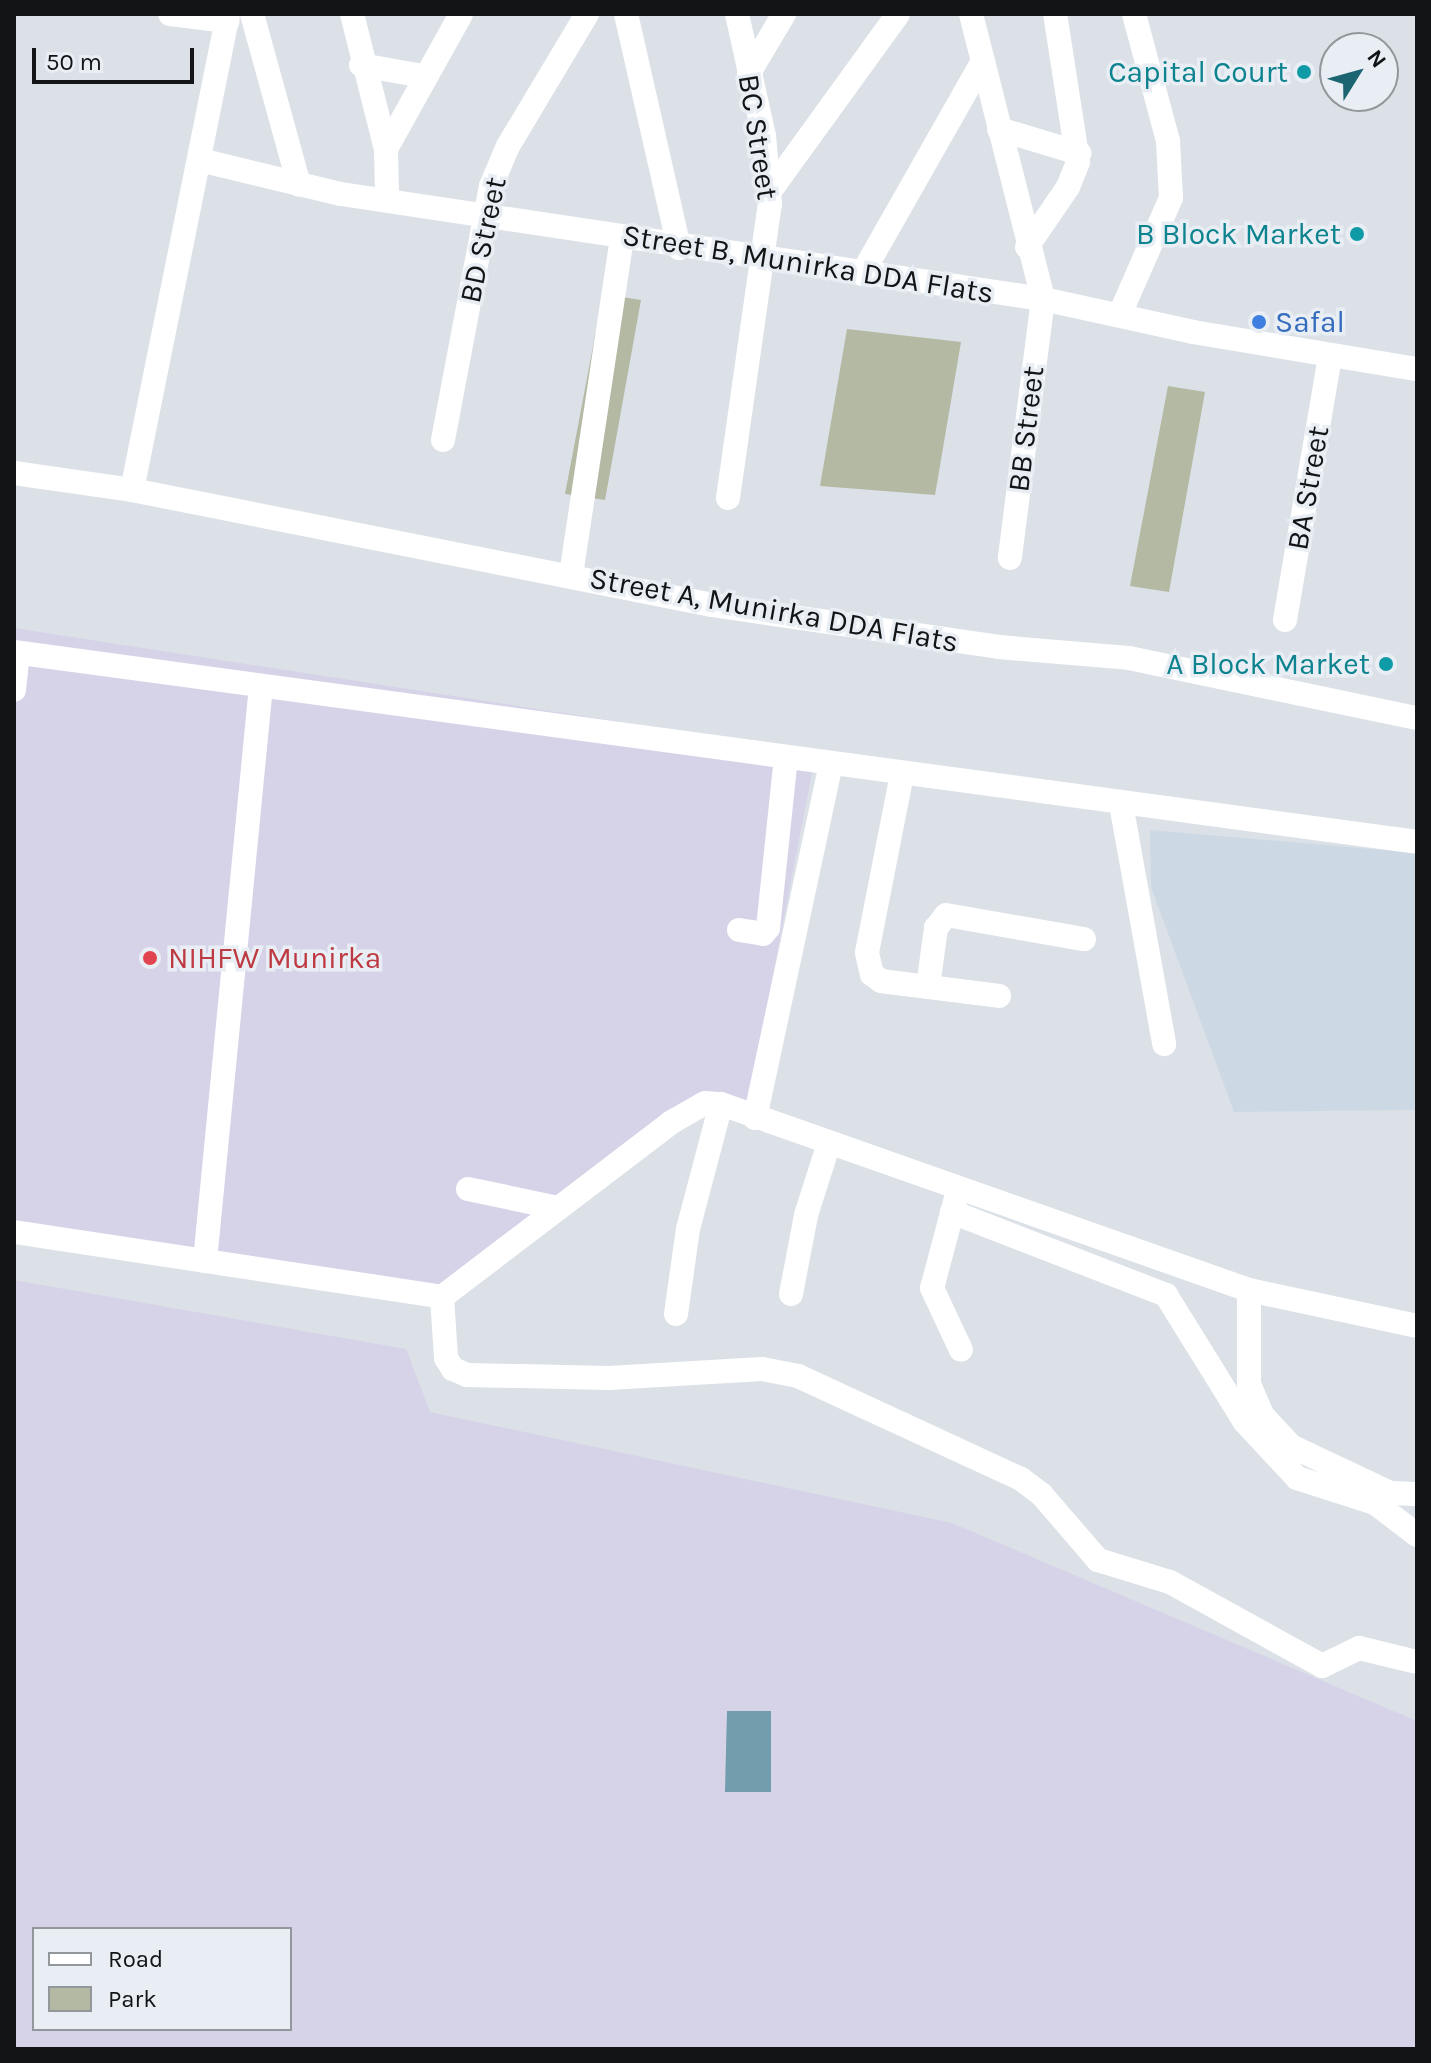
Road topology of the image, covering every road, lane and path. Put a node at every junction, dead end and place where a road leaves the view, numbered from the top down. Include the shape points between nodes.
1 (170, 14) edge
2 (252, 14) edge
3 (352, 14) edge
4 (461, 14) edge
5 (587, 14) edge
6 (626, 14) edge
7 (737, 14) edge
8 (784, 14) edge
9 (898, 14) edge
10 (971, 14) edge
11 (1055, 14) edge
12 (1134, 14) edge
13 (228, 17) edge
14 (983, 61) junction
15 (361, 65) junction
16 (749, 73) junction
17 (423, 76) junction
18 (999, 129) junction
19 (386, 149) junction
20 (1079, 153) junction
21 (200, 160) junction
22 (299, 185) junction
23 (770, 191) junction
24 (387, 196) junction
25 (485, 212) junction
26 (622, 237) junction
27 (1027, 247) junction
28 (679, 248) junction
29 (764, 258) junction
30 (862, 274) junction
31 (1043, 299) junction
32 (1120, 314) junction
33 (1330, 356) junction
34 (1417, 369) edge
35 (443, 440) dead end
36 (14, 473) edge
37 (132, 490) junction
38 (728, 498) dead end
39 (1010, 558) dead end
40 (571, 575) junction
41 (1285, 620) dead end
42 (16, 653) edge
43 (261, 686) junction
44 (14, 690) edge
45 (1417, 718) edge
46 (786, 758) junction
47 (831, 764) junction
48 (902, 774) junction
49 (1121, 804) junction
50 (1417, 842) edge
51 (739, 930) dead end
52 (1084, 939) dead end
53 (928, 987) junction
54 (999, 996) dead end
55 (1164, 1044) dead end
56 (721, 1104) junction
57 (755, 1118) junction
58 (829, 1143) junction
59 (959, 1188) junction
60 (468, 1189) dead end
61 (558, 1208) junction
62 (952, 1212) junction
63 (14, 1232) edge
64 (205, 1261) junction
65 (1249, 1290) junction
66 (791, 1294) dead end
67 (442, 1297) junction
68 (676, 1314) dead end
69 (1417, 1326) edge
70 (961, 1350) dead end
71 (1417, 1494) edge
72 (1417, 1535) edge
73 (1417, 1662) edge

1 - 13 street
2 - 22 street
3 - 15 street
4 - 17 street
5 - 25 street, BD Street via 508,146
6 - 28 street
7 - 16 street, BC Street
8 - 16 street
9 - 23 street
10 - 14 street
11 - 20 street
12 - 32 street via 1168,141 1171,198
13 - 21 street
14 - 18 street
14 - 30 street
15 - 17 street
15 - 19 street
16 - 23 street, BC Street
17 - 19 street
18 - 20 street
18 - 27 street
19 - 24 street
20 - 27 street via 1068,187
21 - 22 street, Street B, Munirka DDA Flats
21 - 37 street
22 - 24 street, Street B, Munirka DDA Flats
23 - 29 street, BC Street
24 - 25 street, Street B, Munirka DDA Flats
25 - 26 street, Street B, Munirka DDA Flats
25 - 35 street, BD Street
26 - 28 street, Street B, Munirka DDA Flats
26 - 40 street
27 - 31 street
28 - 29 street, Street B, Munirka DDA Flats
29 - 30 street, Street B, Munirka DDA Flats
29 - 38 street, BC Street
30 - 31 street, Street B, Munirka DDA Flats
31 - 32 street, Street B, Munirka DDA Flats
31 - 39 street, BB Street
32 - 33 street, Street B, Munirka DDA Flats
33 - 34 street, Street B, Munirka DDA Flats
33 - 41 street, BA Street
36 - 37 street, Street A, Munirka DDA Flats
37 - 40 street, Street A, Munirka DDA Flats
40 - 45 street, Street A, Munirka DDA Flats via 712,605 954,641 1129,658
42 - 43 street
42 - 44 street
43 - 46 street
43 - 64 street
46 - 47 street
46 - 51 street via 768,928 763,934
47 - 48 street
47 - 57 street
48 - 49 street
48 - 53 street via 867,963 881,981
49 - 50 street
49 - 55 street
52 - 53 street via 946,915 936,928
53 - 54 street
56 - 57 street
56 - 61 street via 705,1103 670,1123
56 - 68 street via 688,1229
57 - 58 street
58 - 59 street
58 - 66 street via 806,1215
59 - 62 street
59 - 65 street
60 - 61 street
61 - 67 street
62 - 70 street via 932,1288
62 - 72 street via 1166,1295 1244,1421 1297,1478 1375,1503
63 - 64 street
64 - 67 street
65 - 69 street
65 - 71 street via 1249,1384 1262,1415 1291,1446 1390,1493
67 - 73 street via 446,1358 453,1369 467,1375 609,1378 762,1369 798,1376 1021,1479 1042,1495 1098,1560 1170,1582 1322,1666 1359,1648

